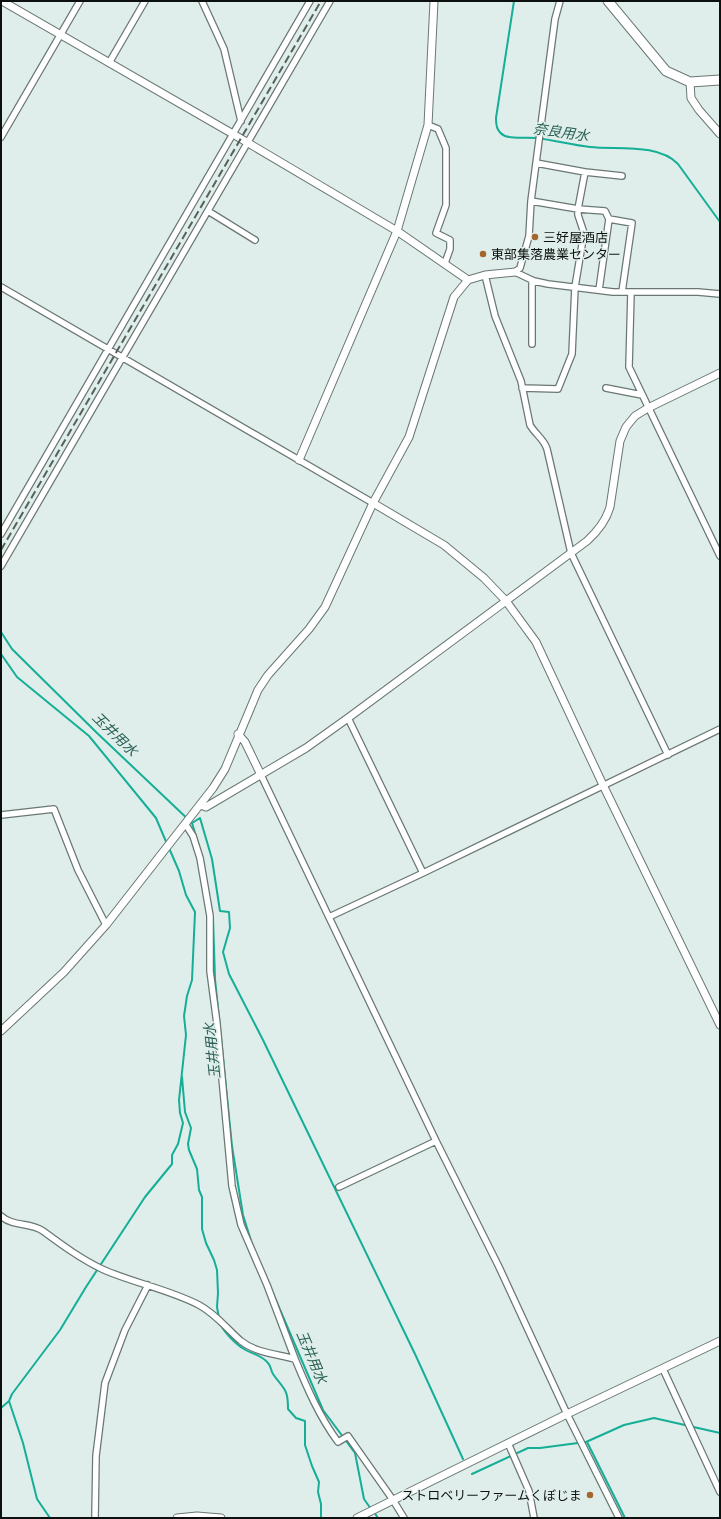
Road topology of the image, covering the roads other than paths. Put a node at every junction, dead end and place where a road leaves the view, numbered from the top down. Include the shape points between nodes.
1 (2, 1) edge
2 (80, 1) edge
3 (145, 1) edge
4 (202, 1) edge
5 (310, 1) edge
6 (330, 1) edge
7 (434, 1) edge
8 (560, 1) edge
9 (608, 1) edge
10 (60, 35) junction
11 (109, 63) junction
12 (720, 80) edge
13 (690, 82) junction
14 (241, 121) junction
15 (428, 125) junction
16 (233, 134) junction
17 (720, 134) edge
18 (1, 137) edge
19 (247, 143) junction
20 (536, 163) junction
21 (585, 172) junction
22 (622, 176) dead end
23 (531, 201) junction
24 (578, 209) junction
25 (208, 211) junction
26 (609, 218) junction
27 (397, 231) junction
28 (256, 240) dead end
29 (445, 263) junction
30 (514, 272) junction
31 (485, 275) junction
32 (468, 280) junction
33 (532, 280) junction
34 (575, 286) junction
35 (1, 287) edge
36 (599, 290) junction
37 (622, 292) junction
38 (632, 292) junction
39 (720, 294) edge
40 (532, 344) dead end
41 (107, 348) junction
42 (123, 358) junction
43 (720, 373) edge
44 (522, 388) junction
45 (606, 388) dead end
46 (642, 394) junction
47 (648, 408) junction
48 (299, 460) junction
49 (373, 504) junction
50 (1, 534) edge
51 (571, 553) junction
52 (720, 556) edge
53 (1, 566) edge
54 (506, 601) junction
55 (348, 718) junction
56 (720, 729) edge
57 (238, 734) junction
58 (668, 755) junction
59 (261, 775) junction
60 (603, 785) junction
61 (201, 805) junction
62 (1, 815) edge
63 (186, 824) junction
64 (423, 873) junction
65 (329, 917) junction
66 (106, 925) junction
67 (720, 1025) edge
68 (1, 1031) edge
69 (436, 1141) junction
70 (339, 1187) dead end
71 (1, 1216) edge
72 (148, 1285) junction
73 (720, 1341) edge
74 (295, 1359) junction
75 (663, 1369) junction
76 (567, 1414) junction
77 (508, 1443) junction
78 (720, 1492) edge
79 (393, 1500) junction
80 (197, 1517) edge
81 (95, 1518) edge
82 (177, 1518) edge
83 (221, 1518) edge
84 (357, 1518) edge
85 (404, 1518) edge
86 (534, 1518) edge
87 (619, 1518) edge

1 - 10 street
2 - 10 street
3 - 11 street
4 - 14 street via 224,49
5 - 14 street
6 - 19 street
7 - 15 street
8 - 20 street via 555,19
9 - 13 main road via 666,71
10 - 11 street
10 - 18 street
11 - 16 street
12 - 13 main road
13 - 17 street via 691,98
14 - 16 street
15 - 27 street
15 - 29 street via 438,129 446,148 446,205 436,233 450,240
16 - 19 street
16 - 41 street
19 - 25 street
19 - 27 street
20 - 21 street
20 - 23 street
21 - 22 street
21 - 24 street
23 - 24 street
23 - 30 street via 529,236 520,268
24 - 26 street via 605,211
24 - 34 street via 584,233
25 - 28 street
25 - 42 street
26 - 36 street
26 - 37 street via 632,222
27 - 29 street
27 - 48 street
29 - 32 street
30 - 31 street
30 - 33 street
31 - 32 street
31 - 44 street via 495,316
32 - 49 street via 454,297 409,437
33 - 34 street
33 - 40 street
34 - 36 street
34 - 44 street via 572,354 558,389
35 - 41 street
36 - 37 street
37 - 38 street
38 - 39 street
38 - 46 street via 629,367
41 - 42 street
41 - 50 street
42 - 48 street
42 - 53 street
43 - 47 street
44 - 51 street via 530,426 547,449
45 - 46 street
46 - 47 street
47 - 51 street via 635,416 620,441 610,507 603,524
47 - 52 street
48 - 49 street
49 - 54 street via 444,545 484,578
49 - 57 street via 324,607 309,629 268,675 258,690
51 - 54 street
51 - 58 street
54 - 55 street
54 - 60 street via 536,642
55 - 59 street via 306,748
55 - 64 street
56 - 58 street
57 - 59 street
57 - 61 street via 225,769
58 - 60 street
59 - 61 street via 206,807
59 - 65 street
60 - 64 street
60 - 67 street
61 - 63 street
62 - 66 street via 54,809 78,870
63 - 66 street
63 - 74 street via 200,858 210,916 210,971 232,1186 241,1225 267,1284
64 - 65 street
65 - 69 street
66 - 68 street via 64,972
69 - 70 street
69 - 76 street via 499,1267
71 - 72 street via 13,1223 36,1227 95,1265
72 - 74 street via 200,1306 218,1318 241,1341 258,1351
72 - 81 street via 125,1330 105,1383 96,1456
73 - 75 street
74 - 79 street via 310,1396 328,1429 338,1442 347,1436
75 - 76 street
75 - 78 street
76 - 77 street
76 - 87 street
77 - 79 street
77 - 86 street via 529,1491
79 - 84 street
79 - 85 street
80 - 82 street
80 - 83 street

